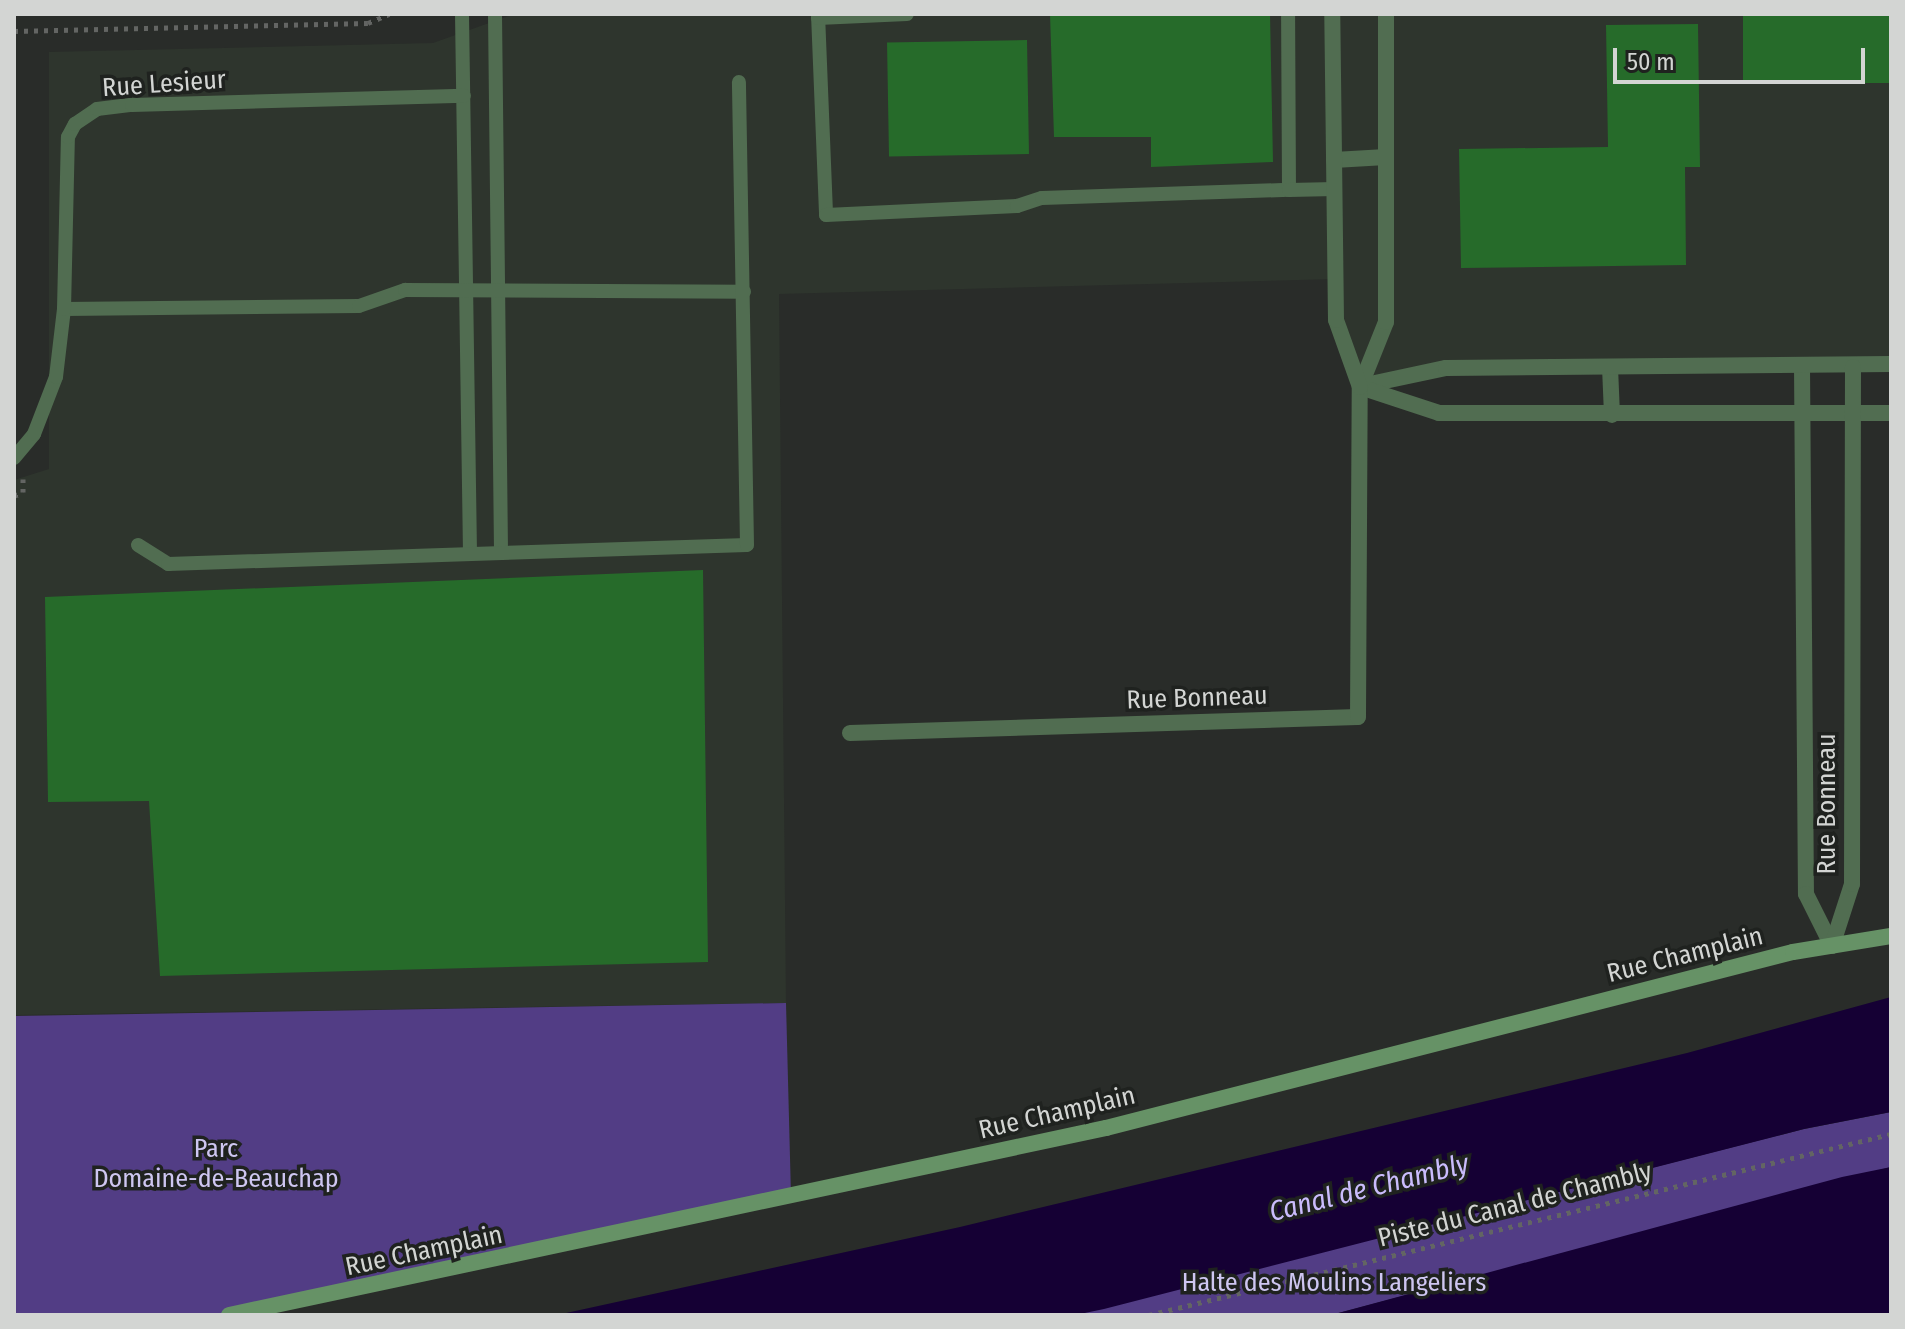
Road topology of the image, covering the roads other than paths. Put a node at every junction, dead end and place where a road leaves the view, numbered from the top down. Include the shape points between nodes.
1 (462, 14) edge
2 (495, 14) edge
3 (907, 14) edge
4 (1288, 14) edge
5 (1332, 14) edge
6 (1386, 14) edge
7 (818, 16) edge
8 (739, 82) dead end
9 (464, 96) junction
10 (1386, 157) junction
11 (1334, 160) junction
12 (1335, 189) junction
13 (1289, 190) junction
14 (496, 289) junction
15 (467, 290) junction
16 (744, 292) junction
17 (64, 309) junction
18 (1891, 364) edge
19 (1802, 366) junction
20 (1610, 367) junction
21 (1853, 367) junction
22 (1360, 387) junction
23 (1852, 412) junction
24 (1891, 413) edge
25 (1612, 415) junction
26 (1801, 416) junction
27 (14, 458) edge
28 (138, 545) dead end
29 (501, 553) junction
30 (470, 554) junction
31 (850, 733) dead end
32 (1891, 936) edge
33 (1832, 946) junction
34 (229, 1315) edge

1 - 9 lane
2 - 14 lane
3 - 7 lane
4 - 13 lane
5 - 11 street, Rue Bonneau
6 - 10 street, Rue Bonneau
7 - 13 lane via 826,215 1017,206 1042,198
8 - 16 lane
9 - 15 lane
9 - 17 lane, Rue Lesieur via 97,109 68,137
10 - 11 street
10 - 22 street, Rue Bonneau via 1386,322
11 - 12 street, Rue Bonneau
12 - 13 lane
12 - 22 street, Rue Bonneau via 1336,320
14 - 15 lane
14 - 16 lane
14 - 29 lane
15 - 17 lane via 405,290 359,306
15 - 30 lane
16 - 29 lane via 747,545
17 - 27 lane, Rue Lesieur via 56,377 34,434
18 - 21 street
19 - 20 street
19 - 21 street
19 - 26 street, Rue Bonneau
20 - 22 street via 1446,368
20 - 25 street
21 - 23 street, Rue Bonneau
22 - 25 street via 1439,413
22 - 31 street, Rue Bonneau via 1358,717
23 - 24 street
23 - 26 street
23 - 33 street, Rue Bonneau via 1852,884
25 - 26 street
26 - 33 street, Rue Bonneau via 1806,894
28 - 30 lane via 168,564
29 - 30 lane
32 - 33 street, Rue Champlain
33 - 34 street, Rue Champlain via 1106,1128

